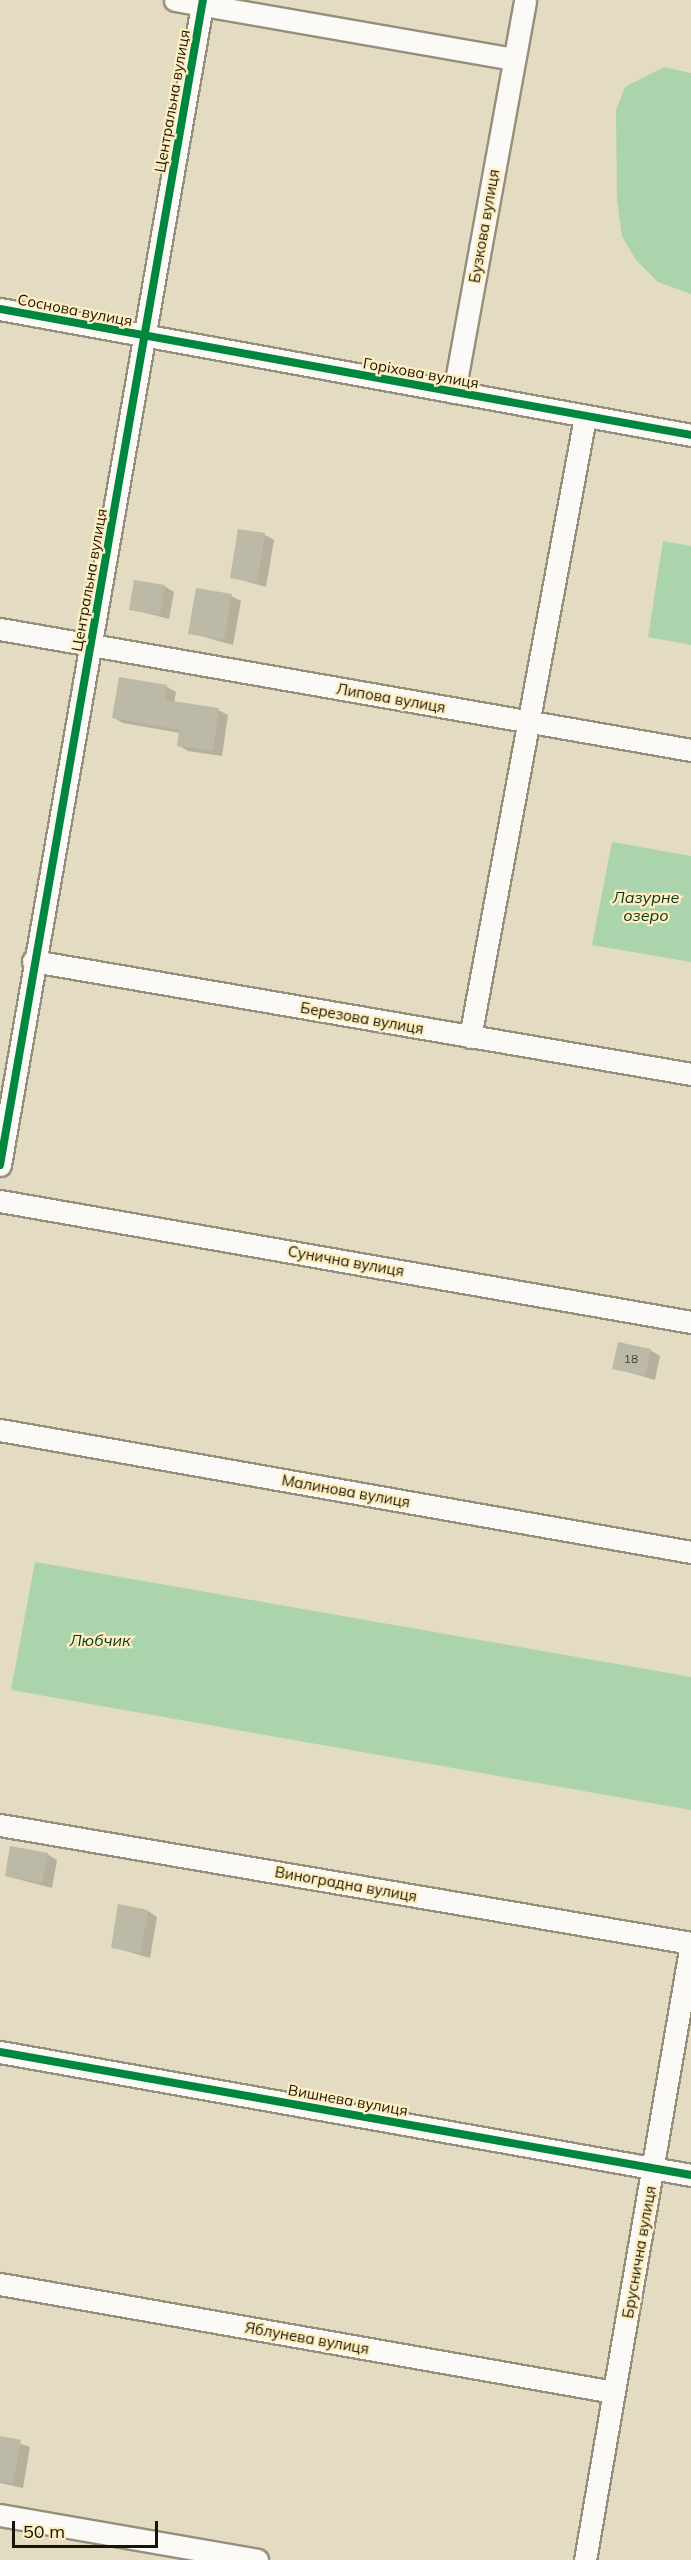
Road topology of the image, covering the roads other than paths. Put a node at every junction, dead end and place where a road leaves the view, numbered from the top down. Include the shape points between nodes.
1 (174, 0) edge
2 (525, 0) edge
3 (203, 2) edge
4 (514, 59) junction
5 (0, 309) edge
6 (145, 337) junction
7 (453, 392) junction
8 (585, 417) junction
9 (691, 435) edge
10 (0, 629) edge
11 (91, 647) junction
12 (530, 721) junction
13 (691, 750) edge
14 (33, 962) junction
15 (470, 1036) junction
16 (691, 1074) edge
17 (0, 1165) edge
18 (0, 1201) edge
19 (691, 1322) edge
20 (0, 1430) edge
21 (691, 1552) edge
22 (0, 1825) edge
23 (691, 1943) edge
24 (0, 2052) edge
25 (653, 2168) junction
26 (691, 2175) edge
27 (0, 2284) edge
28 (614, 2392) junction
29 (0, 2515) edge
30 (257, 2560) edge
31 (585, 2560) edge

1 - 3 street
2 - 4 street, Бузкова вулиця
3 - 4 street
3 - 6 street, Центральна вулиця
4 - 7 street, Бузкова вулиця
5 - 6 street, Соснова вулиця
6 - 7 street, Горіхова вулиця
6 - 11 street, Центральна вулиця
7 - 8 street, Горіхова вулиця
8 - 9 street, Горіхова вулиця
8 - 12 street
10 - 11 street, Липова вулиця
11 - 12 street, Липова вулиця
11 - 14 street, Центральна вулиця
12 - 13 street, Липова вулиця
12 - 15 street
14 - 15 street, Березова вулиця
14 - 17 street, Центральна вулиця
15 - 16 street, Березова вулиця
18 - 19 street, Сунична вулиця
20 - 21 street, Малинова вулиця
22 - 23 street, Виноградна вулиця
23 - 25 street, Бруснична вулиця
24 - 25 street, Вишнева вулиця
25 - 26 street, Вишнева вулиця
25 - 28 street, Бруснична вулиця
27 - 28 street, Яблунева вулиця
28 - 31 street, Бруснична вулиця
29 - 30 street

